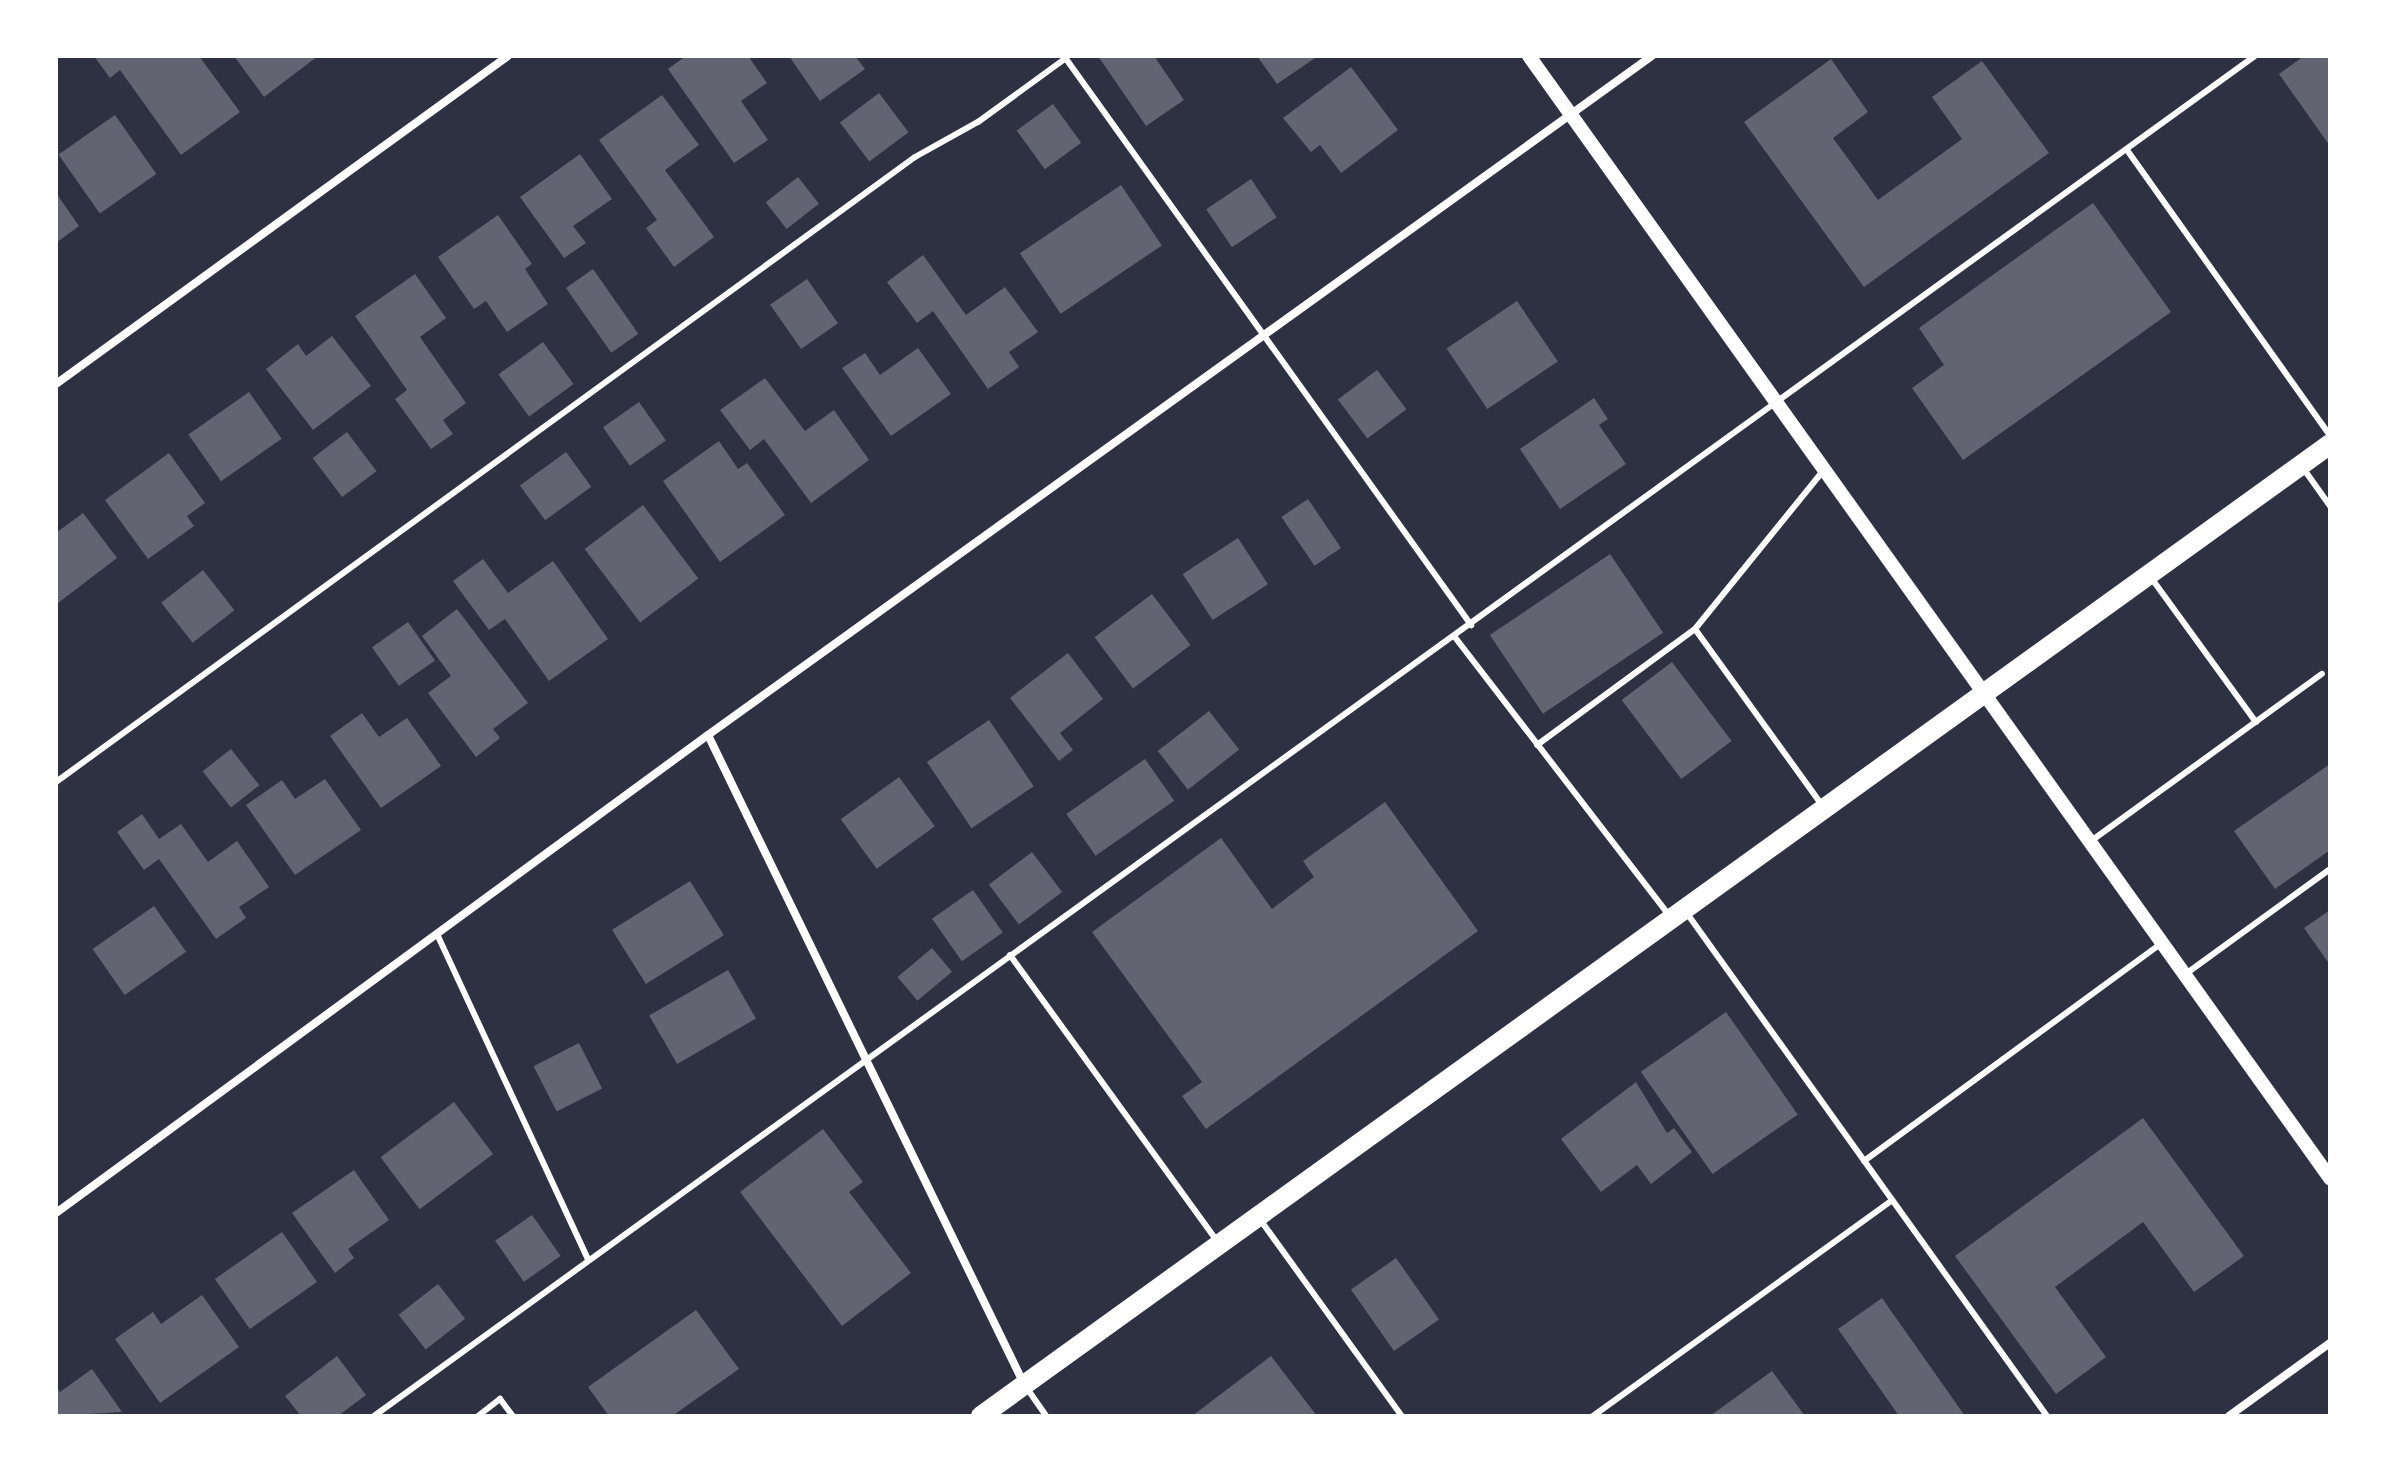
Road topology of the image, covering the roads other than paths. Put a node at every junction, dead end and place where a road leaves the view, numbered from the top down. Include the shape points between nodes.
1 (508, 56) edge
2 (1529, 56) edge
3 (1652, 56) edge
4 (2255, 56) edge
5 (1065, 57) edge
6 (1571, 115) junction
7 (2127, 150) junction
8 (1266, 334) junction
9 (56, 384) edge
10 (1777, 405) junction
11 (2330, 436) edge
12 (2330, 444) edge
13 (2301, 465) junction
14 (1823, 471) junction
15 (2330, 506) edge
16 (2150, 575) junction
17 (1471, 625) junction
18 (1695, 629) junction
19 (1454, 636) junction
20 (2322, 674) dead end
21 (1985, 694) junction
22 (2256, 722) junction
23 (708, 735) junction
24 (1537, 745) junction
25 (56, 782) edge
26 (1826, 810) junction
27 (2091, 841) junction
28 (2330, 869) edge
29 (1680, 917) junction
30 (437, 934) junction
31 (2164, 942) junction
32 (1010, 955) junction
33 (2187, 973) junction
34 (866, 1059) junction
35 (1864, 1161) junction
36 (2330, 1178) edge
37 (1892, 1200) junction
38 (56, 1213) edge
39 (1258, 1218) junction
40 (1220, 1245) junction
41 (588, 1260) junction
42 (2330, 1343) edge
43 (1024, 1384) junction
44 (374, 1416) edge
45 (478, 1416) edge
46 (513, 1416) edge
47 (981, 1416) edge
48 (1046, 1416) edge
49 (1402, 1416) edge
50 (1593, 1416) edge
51 (2047, 1416) edge
52 (2229, 1416) edge

1 - 9 street
2 - 6 street
3 - 6 street
4 - 7 lane
5 - 8 lane
5 - 25 lane via 978,122 915,157
6 - 8 street
6 - 10 street
7 - 10 lane
7 - 11 lane
8 - 17 lane
8 - 23 street
10 - 14 street
10 - 17 lane
12 - 13 main road
13 - 15 lane
13 - 16 main road
14 - 18 lane
14 - 21 street
16 - 21 main road
16 - 22 lane
17 - 19 lane
18 - 24 lane
18 - 26 lane
19 - 24 lane
19 - 32 lane
20 - 22 lane
21 - 26 main road
21 - 27 street
22 - 27 lane
23 - 30 street
23 - 34 street
24 - 29 lane
26 - 29 main road
27 - 31 street
28 - 33 lane
29 - 35 lane
29 - 39 main road
30 - 38 street
30 - 41 lane
31 - 33 street
31 - 35 lane
32 - 34 lane
32 - 40 lane
33 - 36 street
34 - 41 lane
34 - 43 street
35 - 37 lane
37 - 50 lane
37 - 51 lane
39 - 40 main road
39 - 49 lane
40 - 43 main road
41 - 44 lane
42 - 52 street
43 - 47 main road
43 - 48 lane
45 - 46 lane via 500,1399

